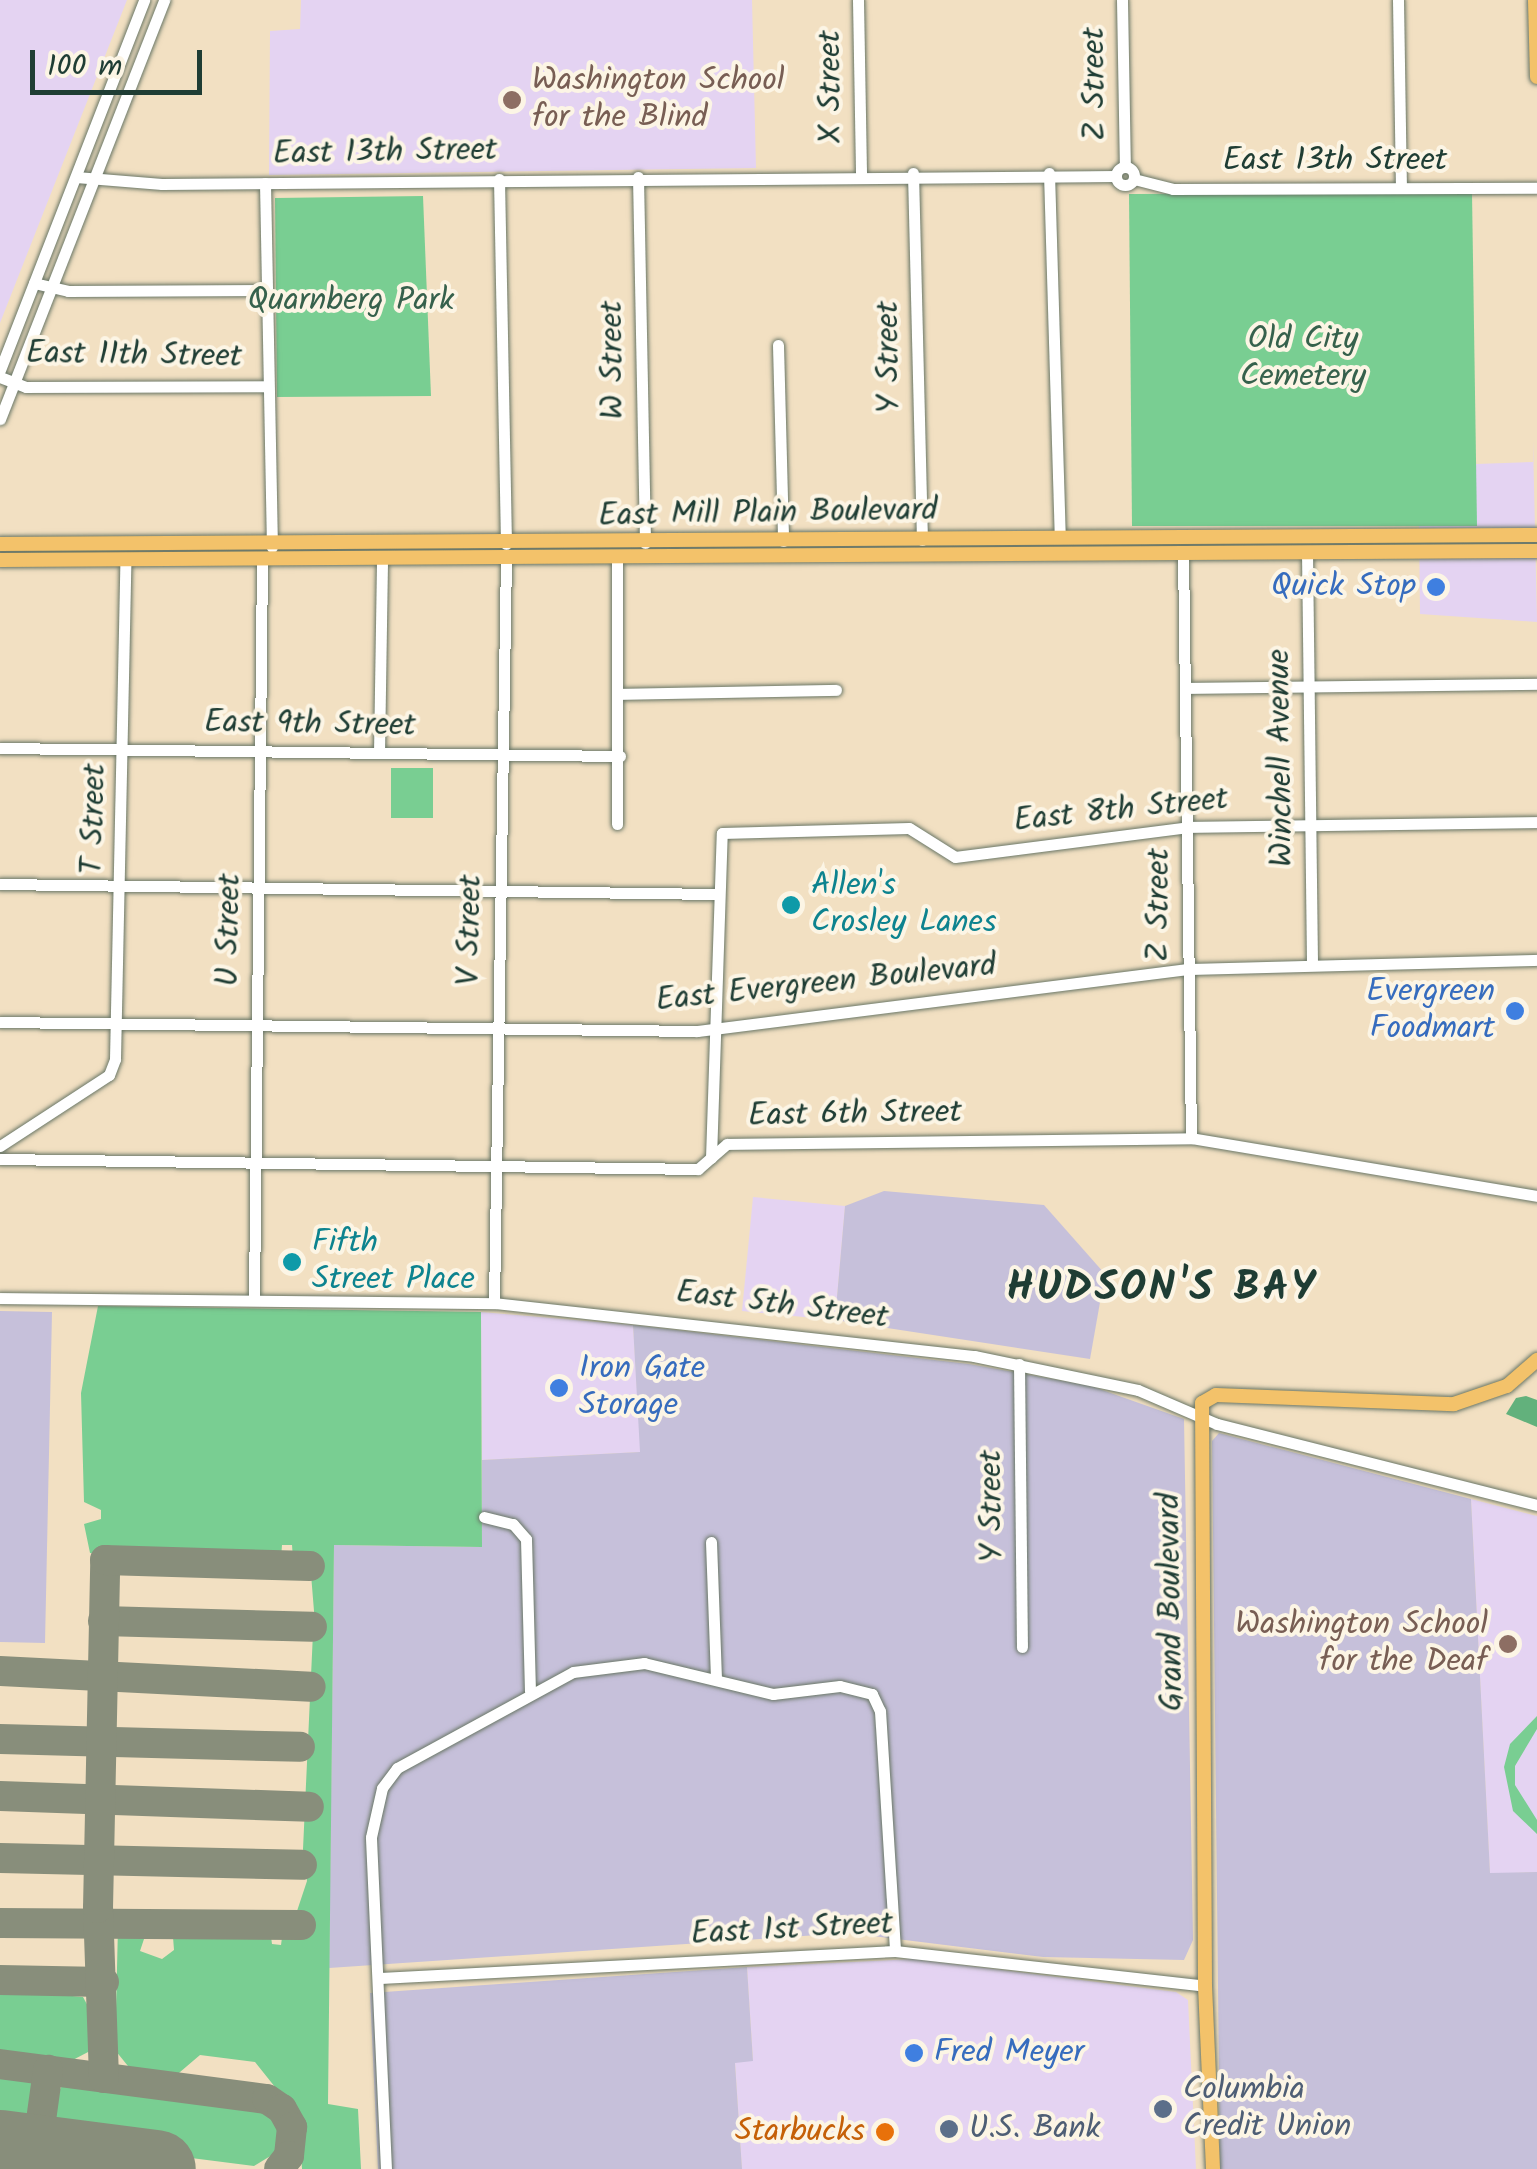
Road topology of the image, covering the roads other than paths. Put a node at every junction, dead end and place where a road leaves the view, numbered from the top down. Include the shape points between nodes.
1 (144, 0) edge
2 (164, 0) edge
3 (858, 0) edge
4 (1122, 0) edge
5 (1398, 0) edge
6 (1536, 0) edge
7 (1537, 77) edge
8 (1120, 172) junction
9 (861, 173) junction
10 (913, 173) junction
11 (1050, 173) junction
12 (76, 176) junction
13 (638, 177) junction
14 (499, 178) junction
15 (94, 183) junction
16 (266, 183) junction
17 (1400, 188) junction
18 (1537, 188) edge
19 (34, 284) junction
20 (51, 290) junction
21 (266, 290) junction
22 (778, 345) dead end
23 (0, 373) edge
24 (14, 382) junction
25 (268, 386) junction
26 (0, 419) edge
27 (1537, 535) edge
28 (1060, 538) junction
29 (922, 540) junction
30 (783, 541) junction
31 (645, 543) junction
32 (0, 544) edge
33 (272, 548) junction
34 (1537, 551) edge
35 (506, 552) junction
36 (1183, 552) junction
37 (1307, 552) junction
38 (617, 558) junction
39 (0, 560) edge
40 (382, 561) junction
41 (125, 562) junction
42 (262, 562) junction
43 (1537, 684) edge
44 (1186, 688) junction
45 (1308, 688) junction
46 (836, 690) dead end
47 (619, 694) junction
48 (0, 748) edge
49 (123, 749) junction
50 (260, 752) junction
51 (379, 754) junction
52 (500, 754) junction
53 (620, 756) junction
54 (1537, 822) edge
55 (617, 824) dead end
56 (1310, 826) junction
57 (1188, 827) junction
58 (0, 884) edge
59 (121, 887) junction
60 (258, 889) junction
61 (500, 893) junction
62 (715, 894) junction
63 (1537, 960) edge
64 (1312, 964) junction
65 (1186, 969) junction
66 (0, 1022) edge
67 (118, 1023) junction
68 (256, 1025) junction
69 (497, 1028) junction
70 (711, 1029) junction
71 (1191, 1138) junction
72 (0, 1146) edge
73 (0, 1159) edge
74 (712, 1162) junction
75 (255, 1163) junction
76 (494, 1166) junction
77 (1537, 1196) edge
78 (0, 1298) edge
79 (254, 1299) junction
80 (494, 1303) junction
81 (1537, 1360) edge
82 (1020, 1364) junction
83 (1198, 1413) junction
84 (1537, 1505) edge
85 (484, 1517) dead end
86 (711, 1542) dead end
87 (1022, 1648) dead end
88 (716, 1678) junction
89 (530, 1691) junction
90 (894, 1951) junction
91 (380, 1978) junction
92 (1205, 1986) junction
93 (1208, 2152) junction
94 (386, 2169) edge
95 (1201, 2169) edge
96 (1213, 2169) edge

1 - 12 street
2 - 15 street
3 - 9 street, X Street
4 - 8 street, Z Street
5 - 17 street
6 - 7 main road
8 - 11 street, East 13th Street
8 - 17 street, East 13th Street via 1173,189
9 - 10 street, East 13th Street
9 - 13 street, East 13th Street
10 - 11 street, East 13th Street
10 - 29 street, Y Street
11 - 28 street, Z Street
12 - 15 street, East 13th Street
12 - 19 street
13 - 14 street, East 13th Street
13 - 31 street, W Street
14 - 16 street, East 13th Street
14 - 35 street, V Street
15 - 16 street, East 13th Street
15 - 20 street
16 - 21 street
17 - 18 street, East 13th Street
19 - 20 street
19 - 23 street
20 - 21 street
20 - 24 street
21 - 25 street
22 - 30 street
23 - 24 street, East 11th Street
24 - 25 street, East 11th Street
24 - 26 street
25 - 33 street
27 - 28 main road, East Mill Plain Boulevard
28 - 29 main road, East Mill Plain Boulevard
29 - 30 main road, East Mill Plain Boulevard
30 - 31 main road, East Mill Plain Boulevard
31 - 35 main road, East Mill Plain Boulevard
32 - 33 main road, East Mill Plain Boulevard
33 - 35 main road, East Mill Plain Boulevard
34 - 37 main road, East Mill Plain Boulevard
35 - 38 main road, East Mill Plain Boulevard
35 - 40 main road, East Mill Plain Boulevard
35 - 52 street, V Street
36 - 37 main road, East Mill Plain Boulevard
36 - 38 main road, East Mill Plain Boulevard
36 - 44 street, Z Street
37 - 45 street, Winchell Avenue
38 - 47 street
39 - 41 main road, East Mill Plain Boulevard
40 - 42 main road, East Mill Plain Boulevard
40 - 51 street
41 - 42 main road, East Mill Plain Boulevard
41 - 49 street, T Street
42 - 50 street, U Street
43 - 45 street
44 - 45 street
44 - 57 street, Z Street
45 - 56 street, Winchell Avenue
46 - 47 street
47 - 53 street
48 - 49 street, East 9th Street
49 - 50 street, East 9th Street
49 - 59 street, T Street
50 - 51 street, East 9th Street
50 - 60 street, U Street
51 - 52 street, East 9th Street
52 - 53 street, East 9th Street
52 - 61 street, V Street
53 - 55 street
54 - 56 street, East 8th Street
56 - 57 street, East 8th Street
56 - 64 street, Winchell Avenue
57 - 62 street, East 8th Street via 955,857 909,828 722,833
57 - 65 street, Z Street
58 - 59 street
59 - 60 street
59 - 67 street, T Street
60 - 61 street
60 - 68 street, U Street
61 - 62 street
61 - 69 street, V Street
62 - 70 street
63 - 64 street, East Evergreen Boulevard
64 - 65 street, East Evergreen Boulevard
65 - 70 street, East Evergreen Boulevard
65 - 71 street, Z Street
66 - 67 street, East Evergreen Boulevard
67 - 68 street, East Evergreen Boulevard
67 - 72 street, T Street via 109,1075
68 - 69 street, East Evergreen Boulevard
68 - 75 street, U Street
69 - 70 street, East Evergreen Boulevard
69 - 76 street, V Street
70 - 74 street
71 - 74 street, East 6th Street via 727,1144
71 - 77 street, East 6th Street
73 - 75 street, East 6th Street
74 - 76 street, East 6th Street via 698,1169
75 - 76 street, East 6th Street
75 - 79 street, U Street
76 - 80 street, V Street
78 - 79 street, East 5th Street
79 - 80 street, East 5th Street
80 - 82 street, East 5th Street
81 - 83 main road via 1507,1386 1454,1404 1216,1395
82 - 83 street, East 5th Street via 1138,1390
82 - 87 street, Y Street
83 - 84 street, East 5th Street via 1217,1424
83 - 92 main road, Grand Boulevard
85 - 89 street via 513,1524 526,1539
86 - 88 street
88 - 89 street via 613,1663
88 - 90 street via 772,1694 853,1686 872,1694 880,1711
89 - 91 street via 397,1768 382,1788 370,1838
90 - 91 street, East 1st Street
90 - 92 street, East 1st Street
91 - 94 street
92 - 93 main road, Grand Boulevard
93 - 95 main road, Grand Boulevard
93 - 96 main road, Grand Boulevard

